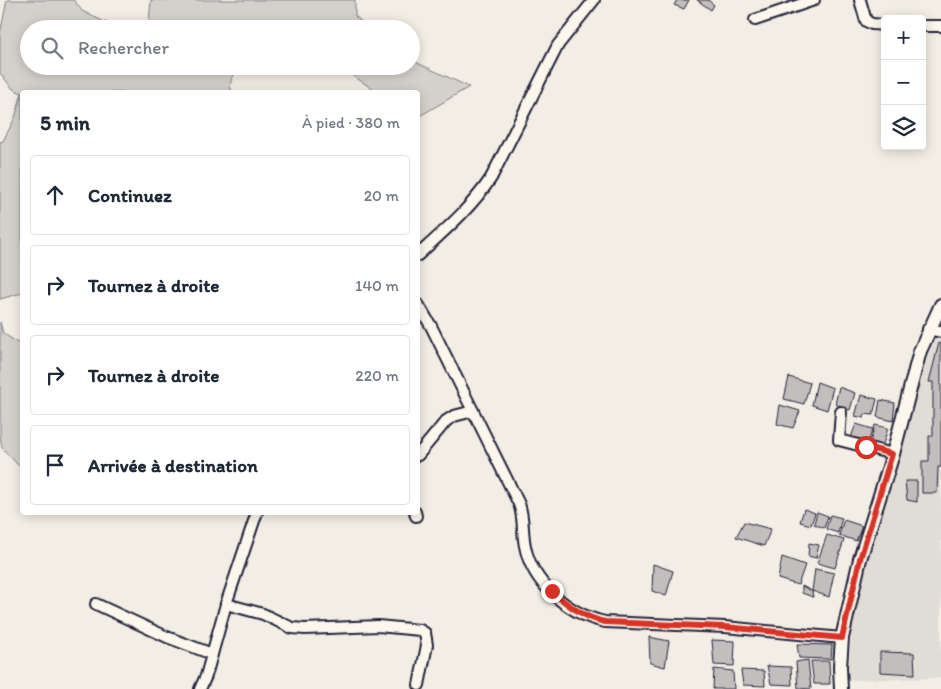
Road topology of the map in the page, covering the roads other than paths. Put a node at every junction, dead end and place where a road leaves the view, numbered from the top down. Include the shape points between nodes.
1 (594, 0) edge
2 (814, 0) edge
3 (860, 0) edge
4 (755, 20) dead end
5 (881, 25) edge
6 (926, 26) edge
7 (941, 26) edge
8 (420, 253) edge
9 (941, 305) edge
10 (420, 307) edge
11 (935, 331) edge
12 (473, 412) junction
13 (841, 412) dead end
14 (420, 453) edge
15 (892, 454) junction
16 (256, 515) edge
17 (96, 604) dead end
18 (226, 604) junction
19 (842, 638) junction
20 (212, 654) junction
21 (420, 685) dead end
22 (200, 689) edge
23 (841, 689) edge

1 - 8 street via 558,45 484,190
2 - 4 street
3 - 5 street via 866,21
6 - 7 street
9 - 11 street
10 - 12 street
11 - 15 street via 920,351
12 - 14 street via 446,421
12 - 19 street via 522,512 525,544 533,569 540,581 566,605 593,620 605,622 725,627
13 - 15 street via 839,440
15 - 19 street via 860,559
16 - 18 street
17 - 20 street via 167,638
18 - 20 street
18 - 21 street via 264,614 292,628 378,626 420,630 427,645
19 - 23 street
20 - 22 street

